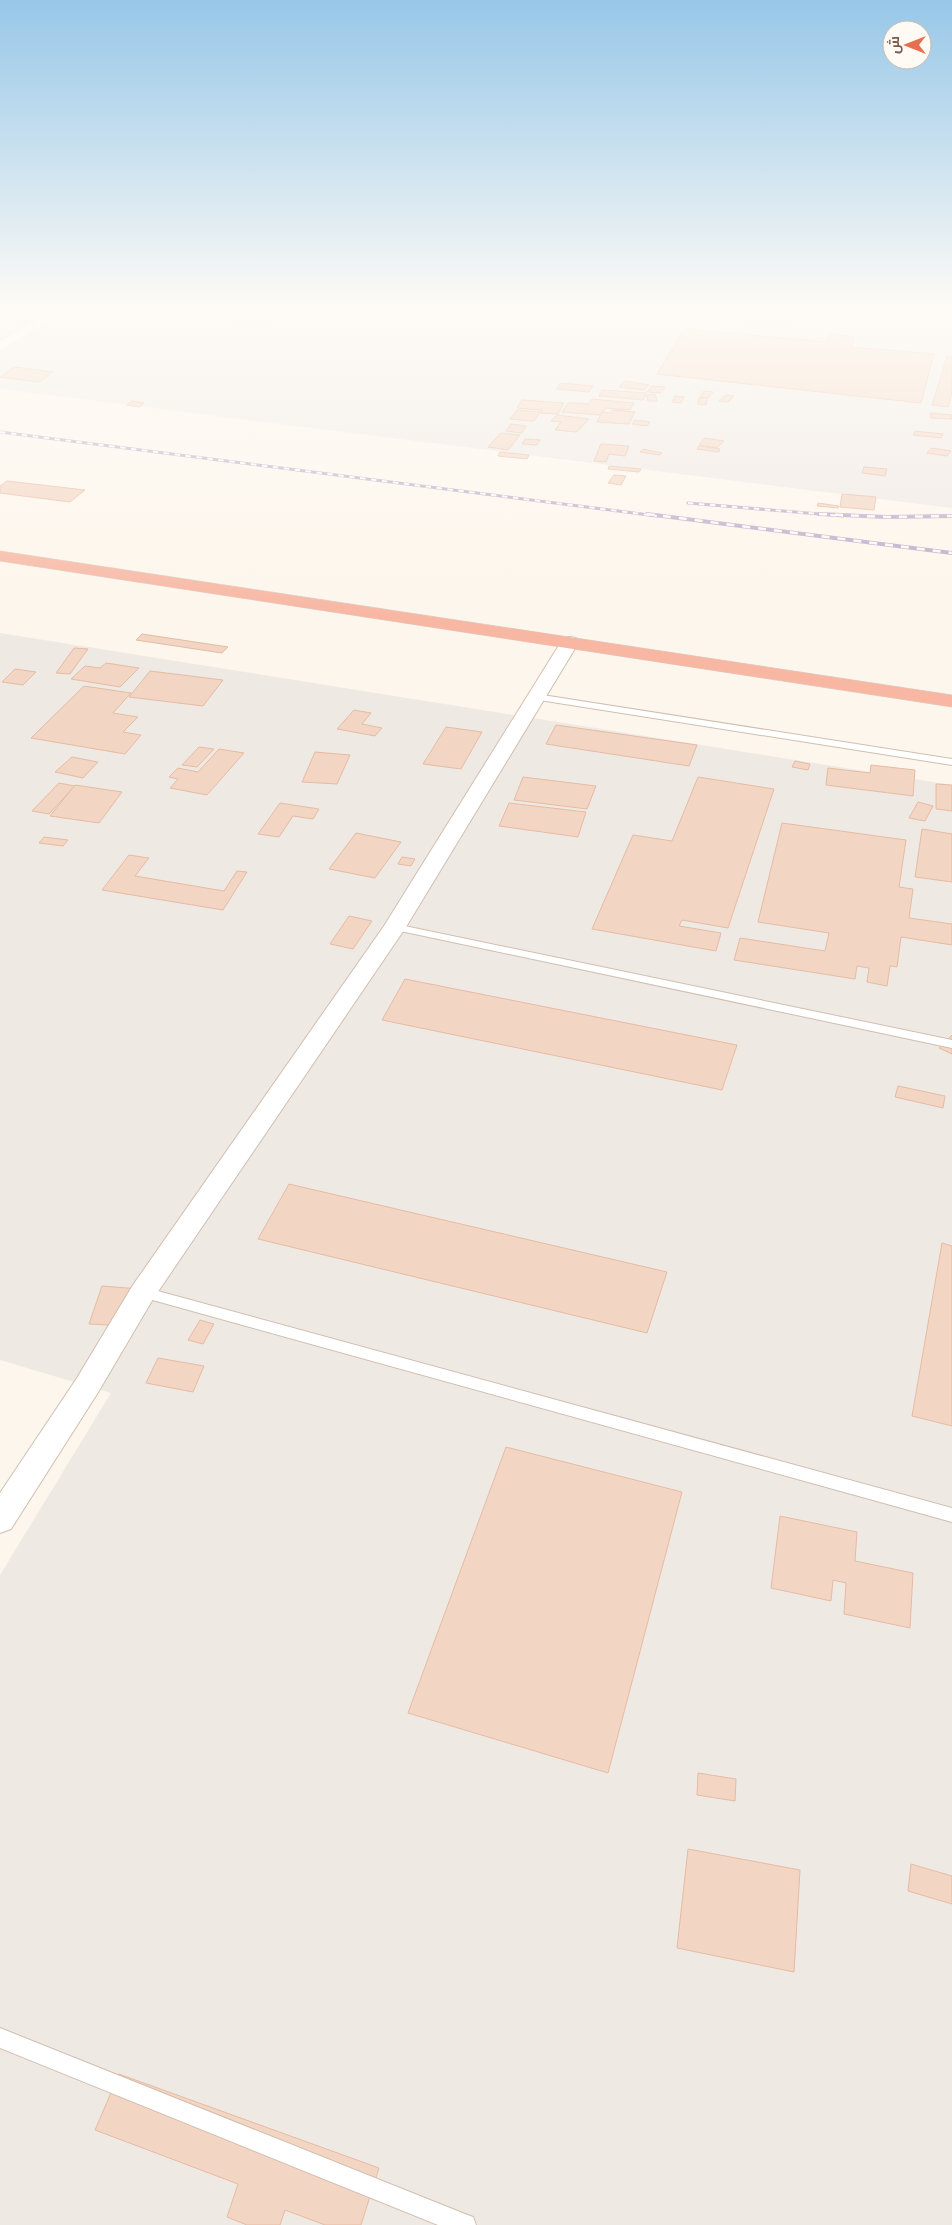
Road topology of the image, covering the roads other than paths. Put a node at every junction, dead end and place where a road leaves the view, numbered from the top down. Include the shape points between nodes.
1 (0, 543) edge
2 (0, 556) edge
3 (570, 642) junction
4 (952, 686) edge
5 (536, 697) junction
6 (952, 701) edge
7 (952, 762) edge
8 (395, 927) junction
9 (952, 1044) edge
10 (144, 1292) junction
11 (952, 1515) edge
12 (0, 1519) edge
13 (0, 2038) edge
14 (465, 2225) edge

1 - 4 highway
2 - 3 highway
3 - 5 street
3 - 6 highway
5 - 7 lane
5 - 8 street
8 - 9 lane
8 - 10 street
10 - 11 lane
10 - 12 street
13 - 14 lane

